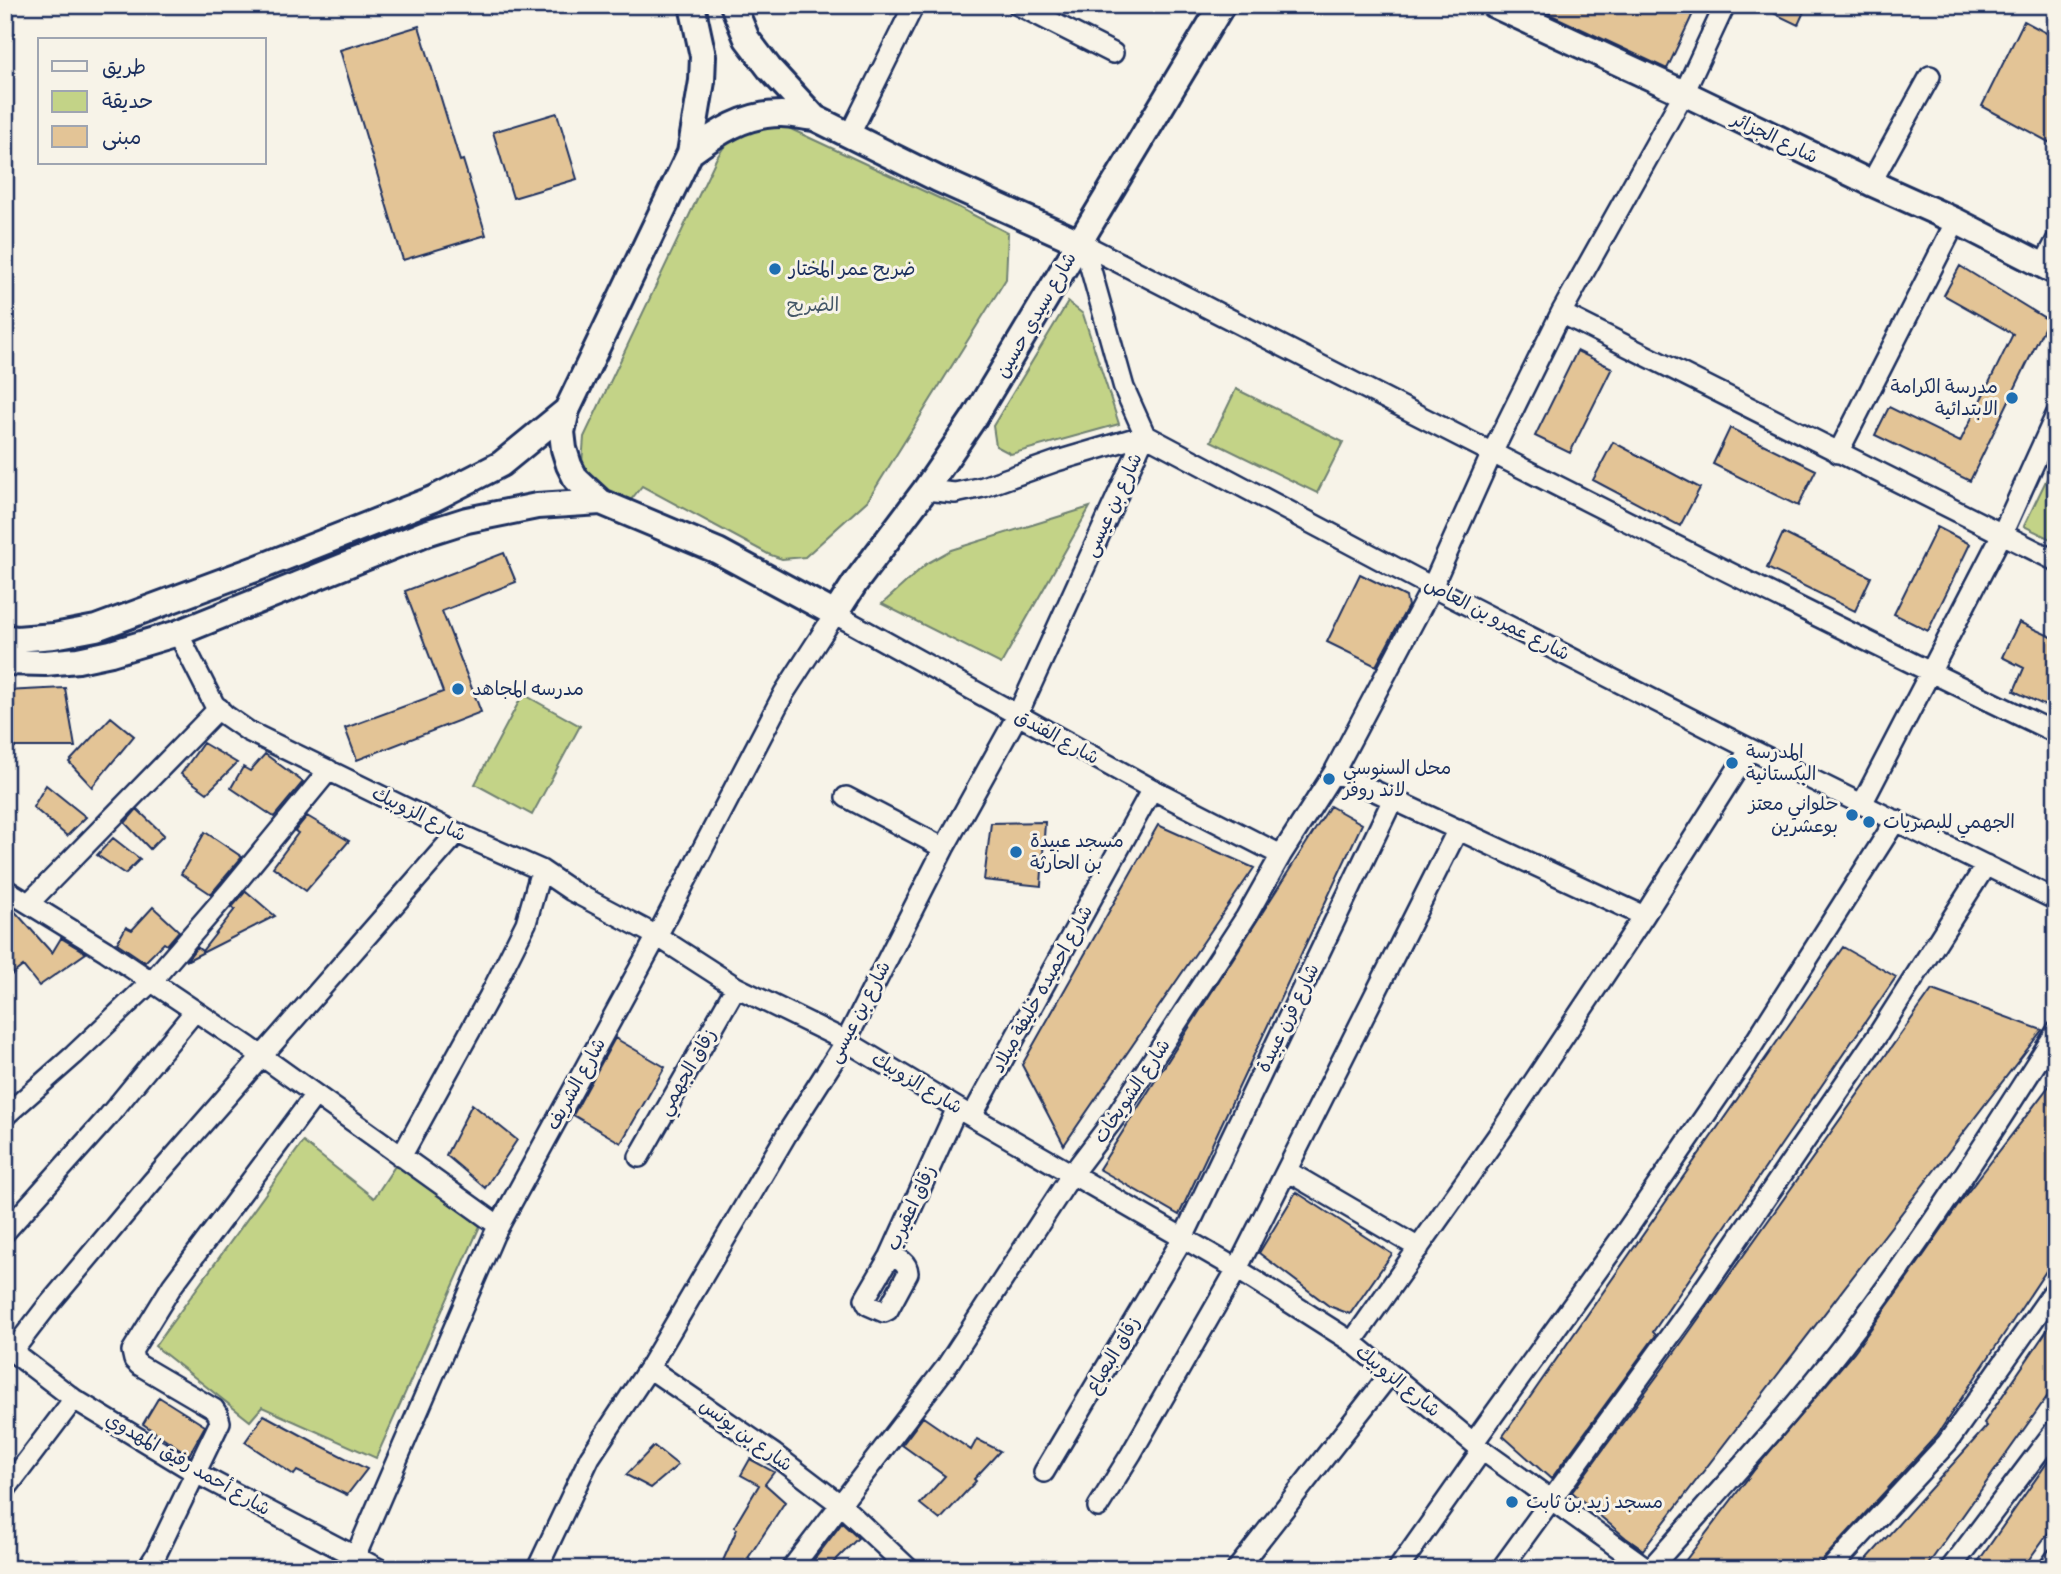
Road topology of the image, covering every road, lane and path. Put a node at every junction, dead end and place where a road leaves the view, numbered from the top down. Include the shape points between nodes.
1 (692, 5) edge
2 (733, 5) edge
3 (914, 5) edge
4 (1018, 5) edge
5 (1222, 5) edge
6 (1494, 5) edge
7 (1725, 5) edge
8 (1113, 53) dead end
9 (1930, 76) dead end
10 (1684, 93) junction
11 (815, 118) junction
12 (849, 136) junction
13 (690, 153) junction
14 (1871, 183) junction
15 (1956, 220) junction
16 (2056, 241) edge
17 (1079, 243) junction
18 (2050, 269) edge
19 (1562, 313) junction
20 (567, 410) junction
21 (2056, 415) edge
22 (1145, 435) junction
23 (1492, 453) junction
24 (1838, 453) junction
25 (925, 490) junction
26 (601, 502) junction
27 (2002, 534) junction
28 (2056, 561) edge
29 (1432, 587) junction
30 (835, 614) junction
31 (178, 633) junction
32 (5, 637) edge
33 (5, 663) edge
34 (1931, 673) junction
35 (219, 708) junction
36 (1017, 716) junction
37 (2056, 733) edge
38 (1750, 749) junction
39 (329, 770) junction
40 (1334, 772) junction
41 (1152, 789) junction
42 (846, 797) dead end
43 (1393, 799) junction
44 (1862, 804) junction
45 (1896, 820) junction
46 (1458, 829) junction
47 (457, 833) junction
48 (944, 848) junction
49 (1281, 855) junction
50 (1986, 865) junction
51 (541, 870) junction
52 (13, 896) edge
53 (2056, 900) edge
54 (1644, 916) junction
55 (657, 936) junction
56 (151, 982) junction
57 (736, 987) junction
58 (195, 1011) junction
59 (2056, 1032) edge
60 (846, 1041) junction
61 (261, 1055) junction
62 (315, 1095) junction
63 (965, 1112) junction
64 (5, 1116) edge
65 (401, 1157) junction
66 (639, 1157) dead end
67 (1287, 1171) junction
68 (1072, 1174) junction
69 (499, 1226) junction
70 (5, 1232) edge
71 (1183, 1238) junction
72 (1419, 1248) junction
73 (1237, 1269) junction
74 (2056, 1288) edge
75 (868, 1305) dead end
76 (1352, 1342) junction
77 (9, 1349) edge
78 (649, 1368) junction
79 (1390, 1374) junction
80 (74, 1399) junction
81 (2056, 1429) edge
82 (1478, 1446) junction
83 (1044, 1472) dead end
84 (196, 1473) junction
85 (5, 1490) edge
86 (1552, 1500) junction
87 (841, 1505) junction
88 (1098, 1507) dead end
89 (2056, 1558) edge
90 (353, 1563) edge
91 (146, 1569) edge
92 (379, 1569) edge
93 (537, 1569) edge
94 (791, 1569) edge
95 (909, 1569) edge
96 (1237, 1569) edge
97 (1398, 1569) edge
98 (1501, 1569) edge
99 (1649, 1569) edge
100 (1830, 1569) edge
101 (1950, 1569) edge
102 (2048, 1569) edge

1 - 13 main road via 702,81
2 - 11 main road via 747,39
3 - 12 street
4 - 8 street
5 - 17 main road, شارع سيدي حسين
6 - 10 main road, شارع الجزائر
7 - 10 street, شارع الشويخات
9 - 14 street
10 - 14 main road, شارع الجزائر
10 - 19 street, شارع الشويخات
11 - 12 main road
11 - 13 main road via 759,117 720,131
12 - 17 main road
13 - 20 main road
14 - 15 main road, شارع الجزائر
15 - 18 main road, شارع الجزائر
15 - 24 street
16 - 18 street
17 - 22 street via 1089,263 1124,388
17 - 23 street
17 - 25 main road, شارع سيدي حسين
19 - 23 street, شارع الشويخات
19 - 24 street
20 - 26 main road via 562,432 569,465 576,479
20 - 32 main road via 501,464 433,499 96,628 54,636
21 - 27 street
22 - 25 street via 983,488 955,493
22 - 29 street, شارع عمرو بن العاص
22 - 36 street, شارع بن عيسى
23 - 29 street, شارع الشويخات
23 - 34 street
24 - 27 street
25 - 30 main road, شارع سيدي حسين
26 - 30 main road via 718,551
26 - 31 main road via 537,506 425,533
27 - 28 street
27 - 34 street
29 - 38 street, شارع عمرو بن العاص
29 - 40 street, شارع الشويخات
30 - 36 street, شارع الفندق
30 - 55 street, شارع الشريف via 784,693
31 - 33 main road via 78,660
31 - 35 street, شارع الزوبيك
34 - 37 street
34 - 44 street
35 - 39 street, شارع الزوبيك via 248,731
35 - 52 street
36 - 41 street, شارع الفندق
36 - 48 street, شارع بن عيسى
38 - 44 street, شارع عمرو بن العاص
38 - 54 street
39 - 47 street, شارع الزوبيك
39 - 56 street
40 - 43 street
40 - 49 street, شارع الشويخات
41 - 49 street, شارع الفندق
41 - 63 street, شارع احميده خليفة ميلاد
42 - 48 street
43 - 46 street
43 - 71 street, شارع فرن عبيدة
44 - 45 street, شارع عمرو بن العاص
45 - 50 street, شارع عمرو بن العاص
45 - 82 street via 1746,1056
46 - 54 street
46 - 67 street
47 - 51 street, شارع الزوبيك
47 - 61 street
48 - 60 street, شارع بن عيسى
49 - 68 street, شارع الشويخات via 1139,1081
50 - 53 street, شارع عمرو بن العاص
50 - 86 street via 1877,1036
51 - 55 street, شارع الزوبيك
51 - 65 street via 526,923
52 - 56 street
54 - 72 street
55 - 57 street, شارع الزوبيك
55 - 69 street, شارع الشريف
56 - 58 street
56 - 64 street
57 - 60 street, شارع الزوبيك
57 - 66 street, زقاق الجهمي
58 - 61 street
58 - 70 street
59 - 99 street via 1929,1227 1845,1343 1774,1431
60 - 63 street, شارع الزوبيك
60 - 78 street, شارع بن عيسى
61 - 62 street
61 - 77 street
62 - 65 street
62 - 84 street via 172,1286 132,1351 139,1365 218,1415
63 - 68 street, شارع الزوبيك
63 - 75 street, زقاق اعقيرب via 867,1295
65 - 69 street
67 - 72 street
67 - 73 street
68 - 71 street, شارع الزوبيك
68 - 87 street, شارع الشويخات via 946,1367
69 - 90 street, شارع الشريف
71 - 73 street, شارع الزوبيك
71 - 83 street, زقاق البعباع
72 - 76 street
73 - 76 street, شارع الزوبيك
73 - 88 street
74 - 100 street via 1947,1443
76 - 79 street, شارع الزوبيك
77 - 80 street, شارع أحمد رفيق المهدوي
78 - 87 street, شارع بن يونس
78 - 93 street, شارع بن عيسى via 590,1457
79 - 82 street, شارع الزوبيك
79 - 96 street
80 - 84 street, شارع أحمد رفيق المهدوي
80 - 85 street
81 - 101 street
82 - 86 street, شارع الزوبيك
82 - 97 street
84 - 90 street, شارع أحمد رفيق المهدوي
84 - 91 street
86 - 98 street
86 - 99 street, شارع الزوبيك
87 - 94 street, شارع الشويخات
87 - 95 street, شارع بن يونس
89 - 102 street
90 - 92 street, شارع أحمد رفيق المهدوي

